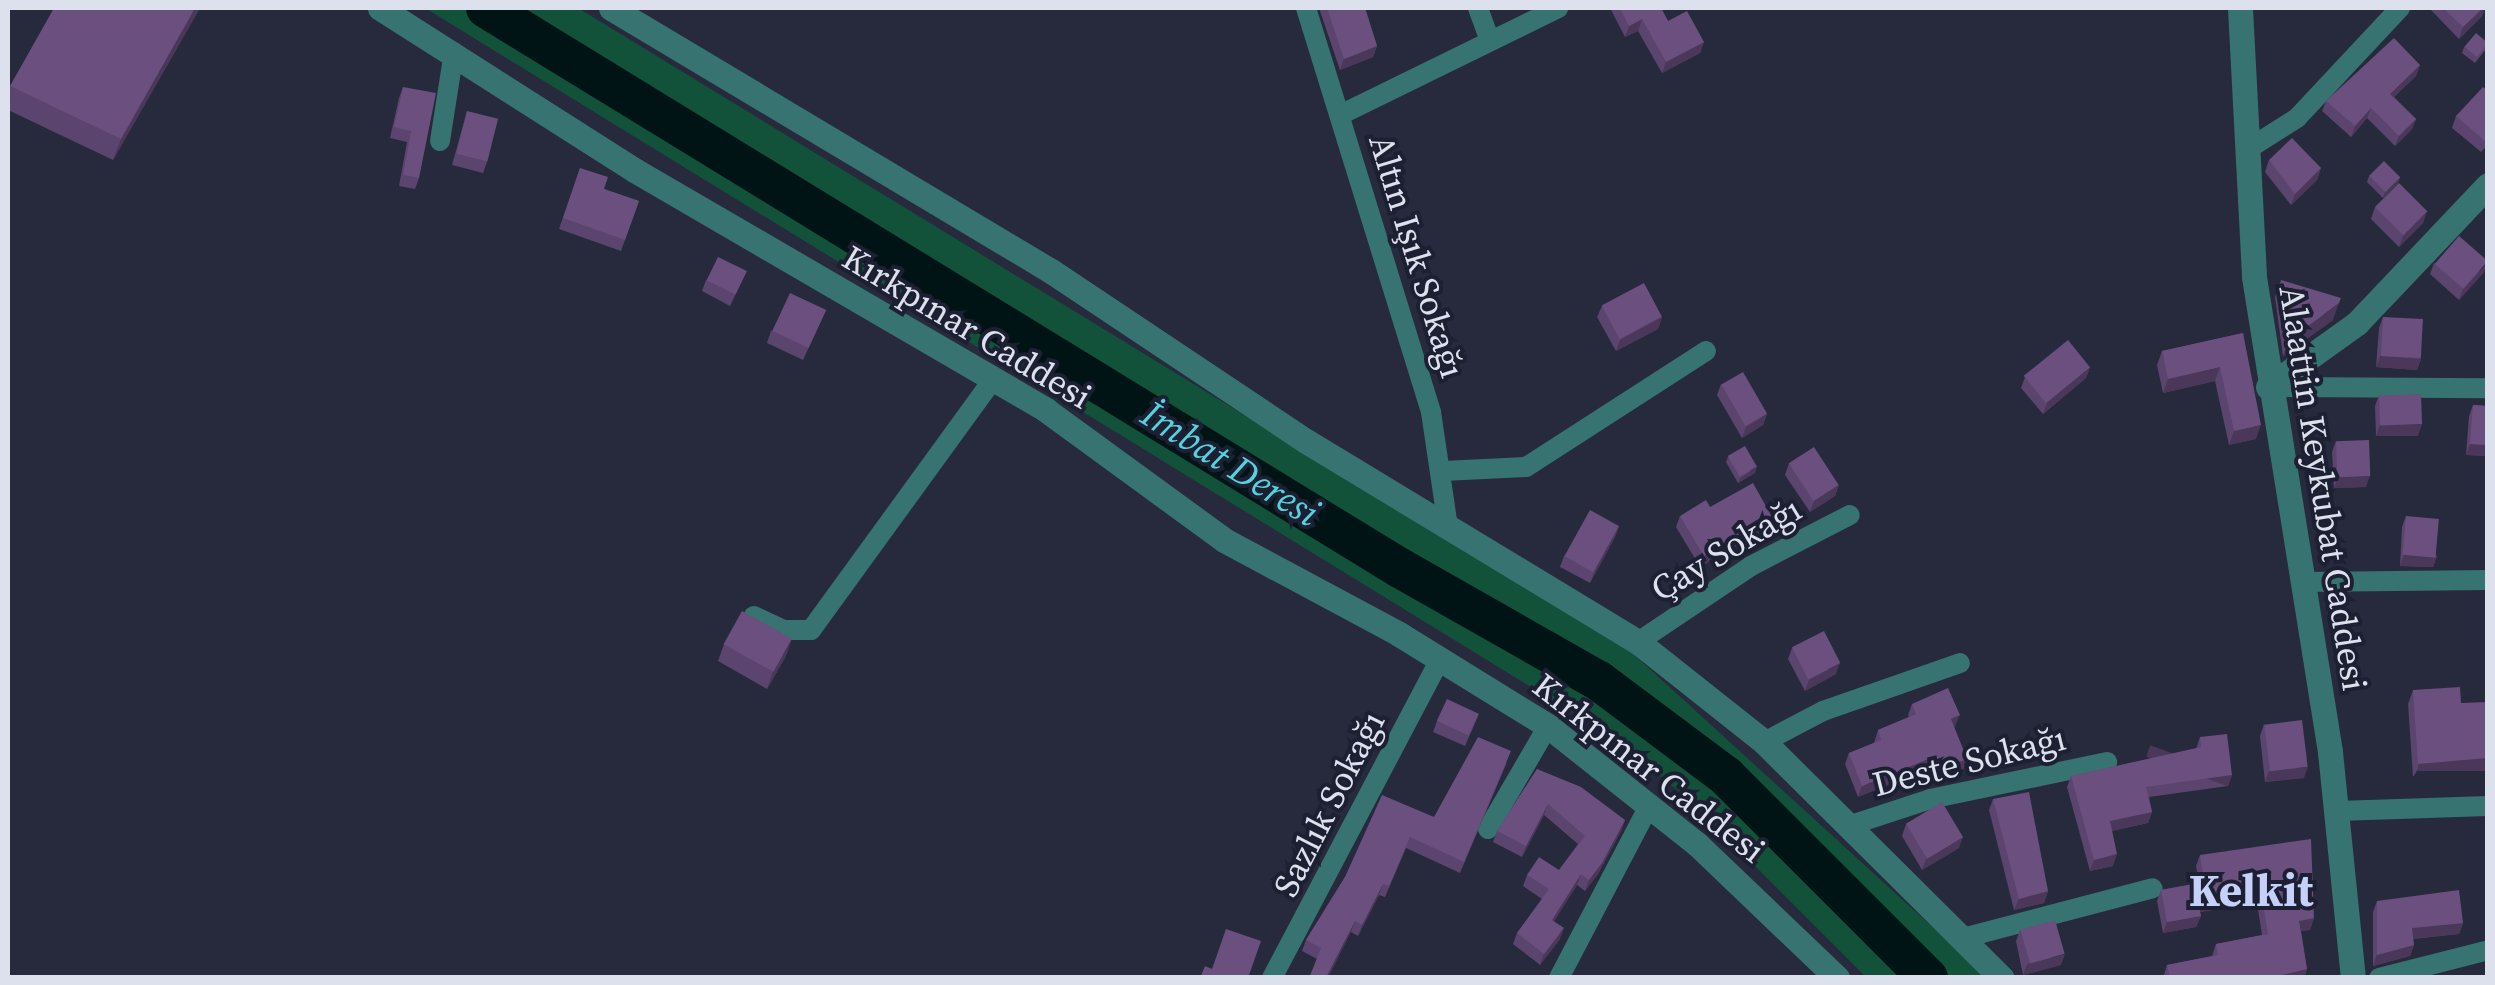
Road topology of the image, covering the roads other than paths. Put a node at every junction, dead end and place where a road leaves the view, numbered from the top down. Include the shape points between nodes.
1 (380, 8) edge
2 (610, 8) edge
3 (1306, 8) edge
4 (1478, 8) edge
5 (1558, 8) edge
6 (2240, 8) edge
7 (2400, 8) edge
8 (1490, 41) junction
9 (454, 52) junction
10 (1340, 115) junction
11 (440, 140) dead end
12 (2248, 148) junction
13 (2488, 185) edge
14 (1706, 351) dead end
15 (994, 378) junction
16 (2268, 388) junction
17 (2488, 388) edge
18 (1444, 471) junction
19 (1850, 515) dead end
20 (1448, 526) junction
21 (2488, 580) edge
22 (2302, 582) junction
23 (754, 616) edge
24 (1638, 642) junction
25 (1440, 659) junction
26 (1960, 663) dead end
27 (1548, 726) junction
28 (1764, 742) junction
29 (2106, 762) dead end
30 (1650, 804) junction
31 (2488, 806) edge
32 (2338, 811) junction
33 (1848, 826) junction
34 (1488, 829) dead end
35 (2153, 888) dead end
36 (1963, 938) junction
37 (2486, 951) edge
38 (1272, 978) edge
39 (1558, 978) edge
40 (1837, 978) edge
41 (2002, 978) edge
42 (2352, 978) edge
43 (2379, 978) edge

1 - 9 street, Kırkpınar Caddesi
2 - 20 street via 1051,272
3 - 10 street, Altın Işık Sokağı
4 - 8 street
5 - 8 street
6 - 12 street, Alaattin Keykubat Caddesi
7 - 12 street via 2297,118
8 - 10 street
9 - 11 street
9 - 15 street, Kırkpınar Caddesi via 636,171
10 - 18 street, Altın Işık Sokağı
12 - 16 street, Alaattin Keykubat Caddesi
13 - 16 street via 2357,323
14 - 18 street via 1526,466
15 - 23 street via 810,630 784,630
15 - 25 street, Kırkpınar Caddesi via 1224,540
16 - 17 street
16 - 22 street, Alaattin Keykubat Caddesi
18 - 20 street, Altın Işık Sokağı
19 - 24 street, Çay Sokağı via 1761,560
20 - 24 street
21 - 22 street
22 - 32 street, Alaattin Keykubat Caddesi
24 - 28 street
25 - 27 street, Kırkpınar Caddesi
25 - 38 street, Sazlık Sokağı
26 - 28 street via 1823,710
27 - 30 street, Kırkpınar Caddesi
27 - 34 street
28 - 33 street
29 - 33 street, Deste Sokağı via 1930,799
30 - 39 street
30 - 40 street, Kırkpınar Caddesi
31 - 32 street
32 - 42 street, Alaattin Keykubat Caddesi
33 - 36 street
35 - 36 street
36 - 41 street
37 - 43 street

